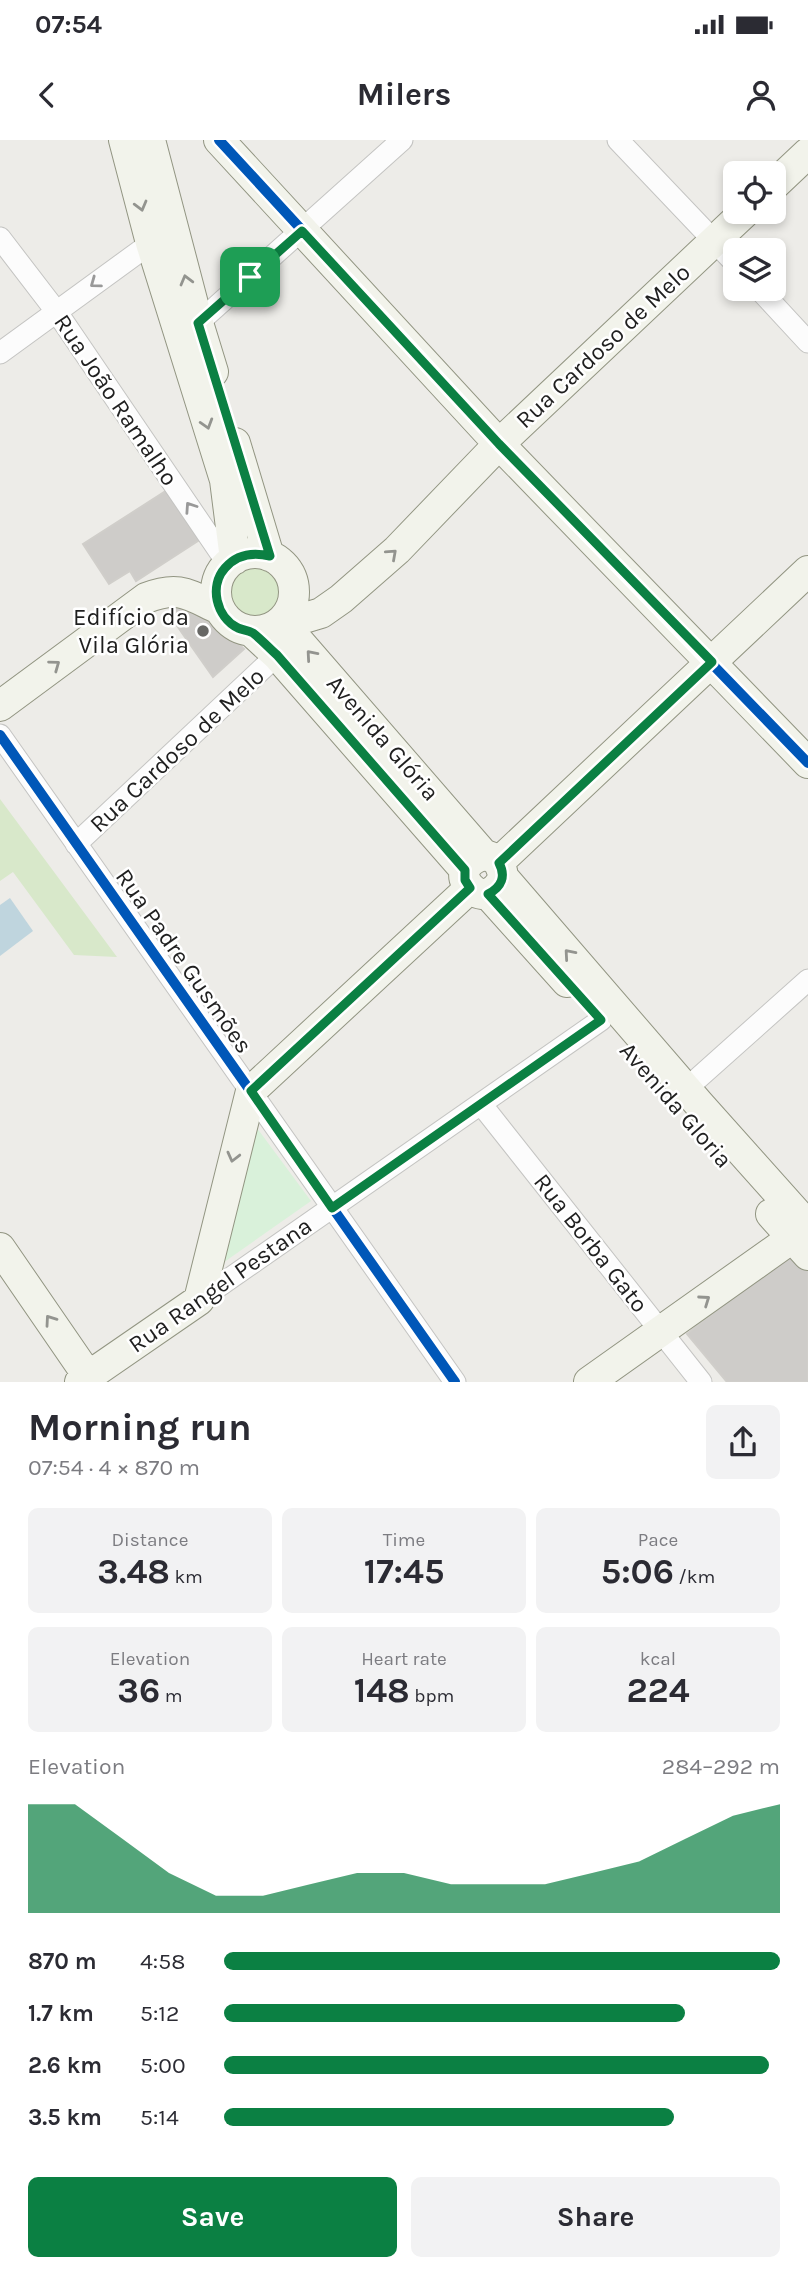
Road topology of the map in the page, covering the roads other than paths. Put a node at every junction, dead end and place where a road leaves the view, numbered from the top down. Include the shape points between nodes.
1 (124, 140) edge
2 (150, 140) edge
3 (219, 140) edge
4 (402, 140) edge
5 (618, 140) edge
6 (808, 153) edge
7 (786, 174) edge
8 (732, 224) edge
9 (302, 231) junction
10 (0, 238) edge
11 (714, 241) junction
12 (151, 243) junction
13 (723, 250) edge
14 (770, 301) edge
15 (56, 311) junction
16 (198, 323) junction
17 (808, 342) edge
18 (0, 353) edge
19 (499, 444) junction
20 (232, 561) junction
21 (279, 565) junction
22 (808, 571) edge
23 (341, 599) junction
24 (219, 609) junction
25 (282, 620) junction
26 (251, 631) junction
27 (277, 655) junction
28 (712, 662) junction
29 (0, 706) edge
30 (0, 735) edge
31 (808, 763) edge
32 (76, 844) junction
33 (485, 874) junction
34 (808, 981) edge
35 (601, 1020) junction
36 (686, 1089) junction
37 (251, 1091) junction
38 (481, 1104) junction
39 (332, 1208) junction
40 (803, 1240) edge
41 (0, 1248) edge
42 (199, 1300) junction
43 (660, 1331) junction
44 (87, 1380) edge
45 (455, 1382) edge
46 (589, 1382) edge
47 (701, 1382) edge

1 -> 12 main road
16 -> 2 main road
3 - 9 main road
4 - 9 street
5 - 11 street
6 - 7 main road
8 - 11 main road, Rua Cardoso de Melo
9 - 16 street
9 - 19 main road
10 - 15 street, Rua João Ramalho
11 - 13 street
11 - 19 main road, Rua Cardoso de Melo
12 -> 15 street
12 -> 20 main road via 225,480
14 - 17 street
15 - 18 street
20 -> 15 street, Rua João Ramalho
16 - 21 main road
23 -> 19 main road, Rua Cardoso de Melo via 397,550
19 - 28 main road
20 - 21 main road via 258,554
20 - 24 main road via 217,583
21 - 23 main road
21 - 25 main road via 293,584 290,609
22 - 28 main road
23 - 25 main road, Rua Cardoso de Melo via 321,613
24 - 26 main road via 238,628
29 -> 24 main road via 146,598 165,590 179,591
25 - 26 main road
33 -> 25 main road, Avenida Glória
26 - 27 main road, Avenida Gloria
27 - 32 street, Rua Cardoso de Melo
27 - 33 main road, Avenida Gloria
28 - 31 main road
28 - 33 main road
30 - 32 street, Rua Padre Gusmões
32 - 37 street, Rua Padre Gusmões
33 - 35 main road, Avenida Gloria
36 -> 33 main road, Avenida Glória
33 - 37 main road
34 - 36 street
35 - 38 street, Rua Rangel Pestana
35 - 40 main road, Avenida Gloria
36 - 40 main road, Avenida Glória
37 - 39 street, Rua Padre Gusmões
37 -> 42 main road
38 - 39 street, Rua Rangel Pestana
38 - 43 street, Rua Borba Gato
39 - 42 street, Rua Rangel Pestana
39 - 45 street, Rua Padre Gusmões
43 -> 40 main road
44 -> 41 main road
42 - 44 main road, Rua Rangel Pestana
43 - 46 main road
43 - 47 street, Rua Borba Gato

